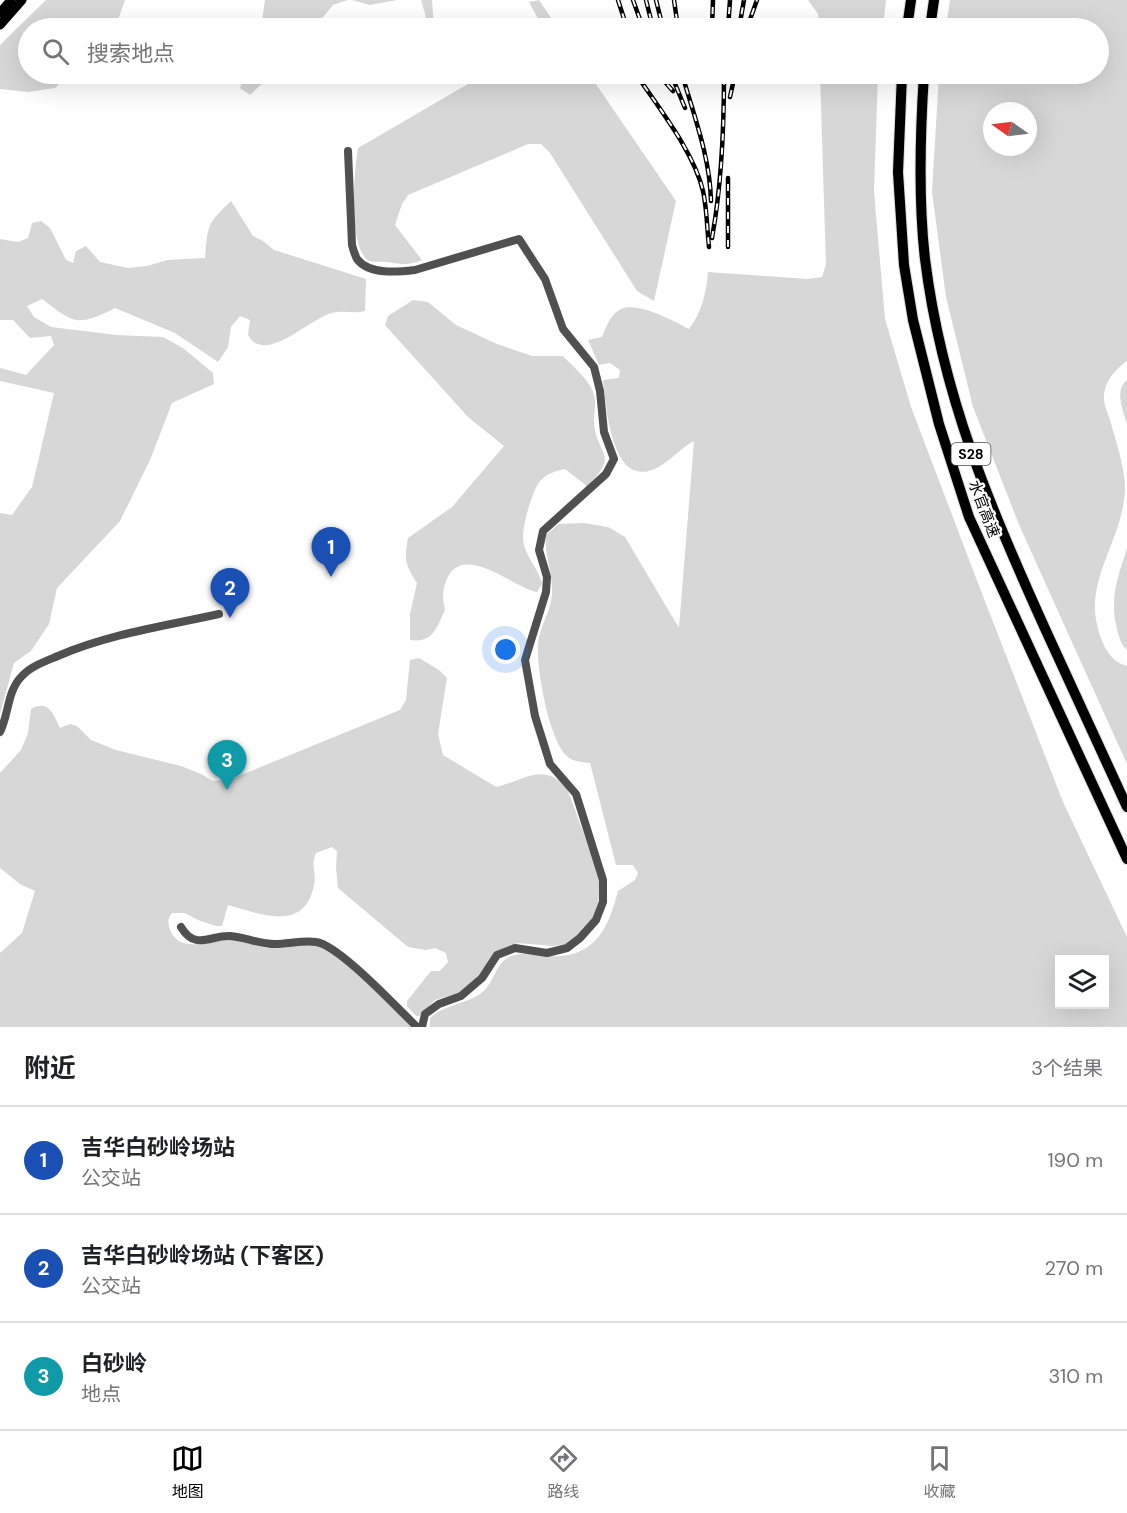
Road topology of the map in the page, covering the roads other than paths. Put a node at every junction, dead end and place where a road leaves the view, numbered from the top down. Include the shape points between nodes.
1 (11, 0) edge
2 (22, 0) edge
3 (911, 0) edge
4 (934, 0) edge
5 (0, 13) edge
6 (909, 18) edge
7 (931, 18) edge
8 (0, 24) edge
9 (902, 84) edge
10 (924, 84) edge
11 (348, 151) dead end
12 (219, 614) dead end
13 (0, 732) edge
14 (1127, 807) edge
15 (1127, 859) edge
16 (181, 927) dead end
17 (417, 1027) edge
18 (422, 1027) edge

1 - 5 main road
2 - 8 main road
3 - 6 highway
4 - 7 highway
9 - 15 highway, 水官高速 / S28 via 898,172 904,265 913,320 939,424 969,517
10 - 14 highway, 水官高速 / S28 via 920,170 924,250 958,415 990,506
11 - 18 street via 352,245 357,259 367,267 398,273 416,270 519,239 545,279 563,329 594,367 604,432 614,459 606,474 543,531 539,550 548,577 546,592 525,660 535,716 550,764 576,794 603,880 603,902 596,920 567,948 548,953 515,948 497,955 482,978 461,996 425,1014
12 - 13 street via 109,637 34,666 14,687
16 - 17 street via 192,938 208,941 226,936 274,944 315,941 328,945

